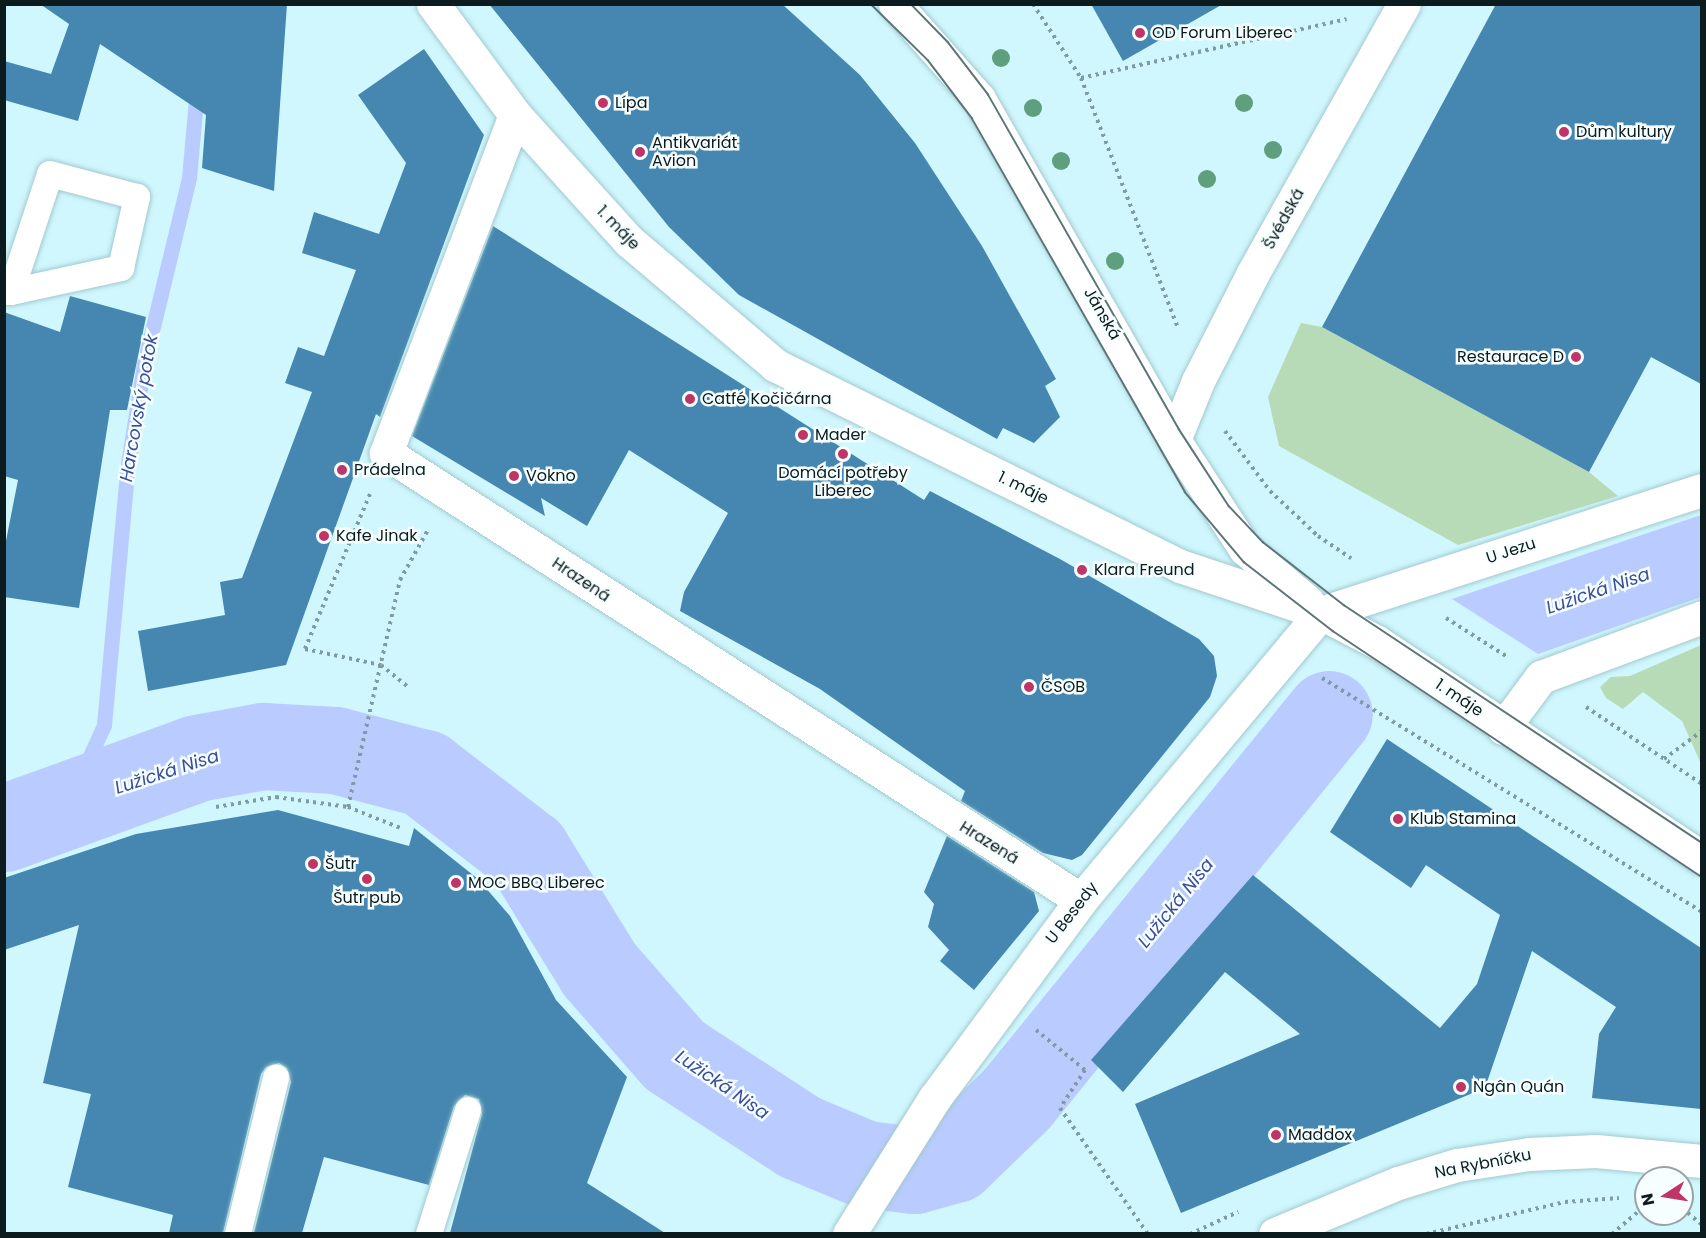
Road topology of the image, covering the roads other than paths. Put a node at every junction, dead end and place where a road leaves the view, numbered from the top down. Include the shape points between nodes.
1 (433, 4) edge
2 (895, 4) edge
3 (1404, 5) edge
4 (515, 115) junction
5 (8, 292) edge
6 (1174, 440) junction
7 (1701, 490) edge
8 (1321, 613) junction
9 (1701, 618) edge
10 (1503, 728) junction
11 (1701, 858) edge
12 (1081, 900) junction
13 (276, 1078) dead end
14 (468, 1110) dead end
15 (1701, 1161) edge
16 (238, 1233) edge
17 (429, 1233) edge
18 (849, 1233) edge
19 (1275, 1233) edge

1 - 4 street, 1. máje
2 - 6 street, Jánská via 979,99
3 - 6 street, Švédská via 1198,381
4 - 8 street, 1. máje via 629,241 775,365 1180,566
4 - 12 street, Hrazená via 386,453
5 - 5 lane via 50,174 137,197 121,268
6 - 8 street, Jánská via 1245,549
7 - 8 street, U Jezu
8 - 10 street, 1. máje via 1377,642
8 - 12 street, U Besedy
9 - 10 street via 1541,677
10 - 11 street, 1. máje
12 - 18 street, U Besedy via 934,1099 873,1189
13 - 16 lane
14 - 17 lane
15 - 19 street, Na Rybníčku via 1596,1151 1529,1154 1457,1165 1398,1183

